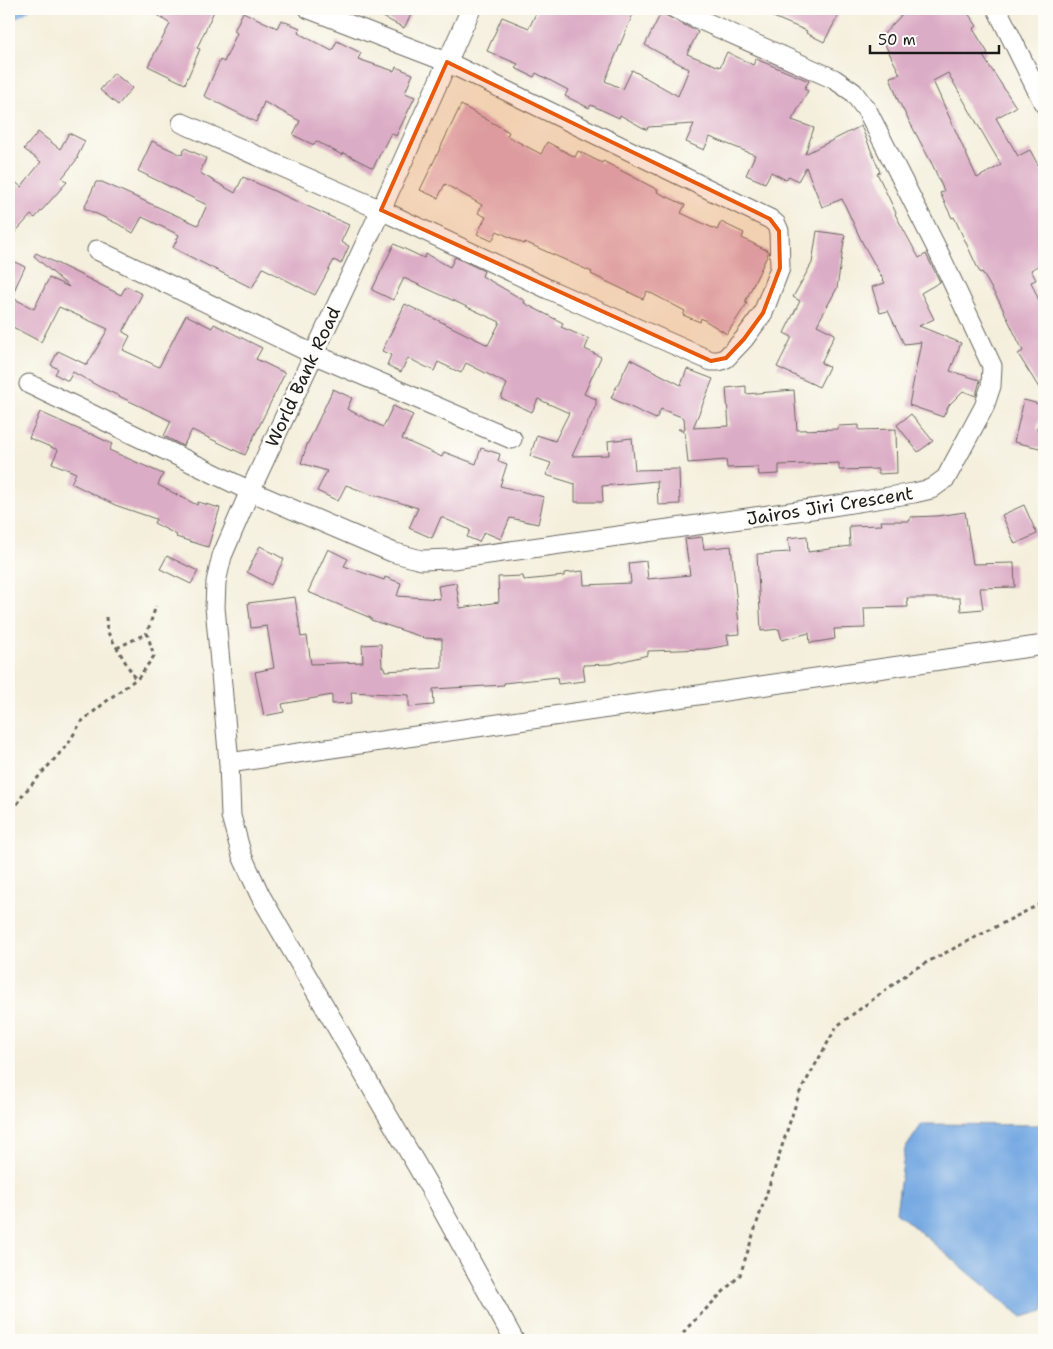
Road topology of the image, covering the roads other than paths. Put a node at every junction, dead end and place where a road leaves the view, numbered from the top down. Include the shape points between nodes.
1 (309, 9) edge
2 (471, 9) edge
3 (676, 9) edge
4 (997, 9) edge
5 (447, 62) junction
6 (1044, 101) edge
7 (182, 123) dead end
8 (381, 210) junction
9 (97, 250) dead end
10 (313, 354) junction
11 (29, 384) dead end
12 (512, 438) dead end
13 (250, 491) junction
14 (1044, 645) edge
15 (229, 763) junction
16 (514, 1340) edge

1 - 5 street
2 - 5 street, World Bank Road
3 - 13 street, Jairos Jiri Crescent via 834,79 853,92 868,112 992,366 991,386 984,407 946,478 931,489 914,494 627,536 421,560 392,552
4 - 6 street
5 - 8 street, World Bank Road
5 - 8 street via 770,219 779,231 780,268 763,313 726,358 711,361 548,290
7 - 8 street
8 - 10 street, World Bank Road
9 - 10 street
10 - 12 street
10 - 13 street, World Bank Road
11 - 13 street, Jairos Jiri Crescent
13 - 15 street, World Bank Road via 222,556 216,582 215,607
14 - 15 street
15 - 16 street, World Bank Road via 231,816 242,856 260,895

